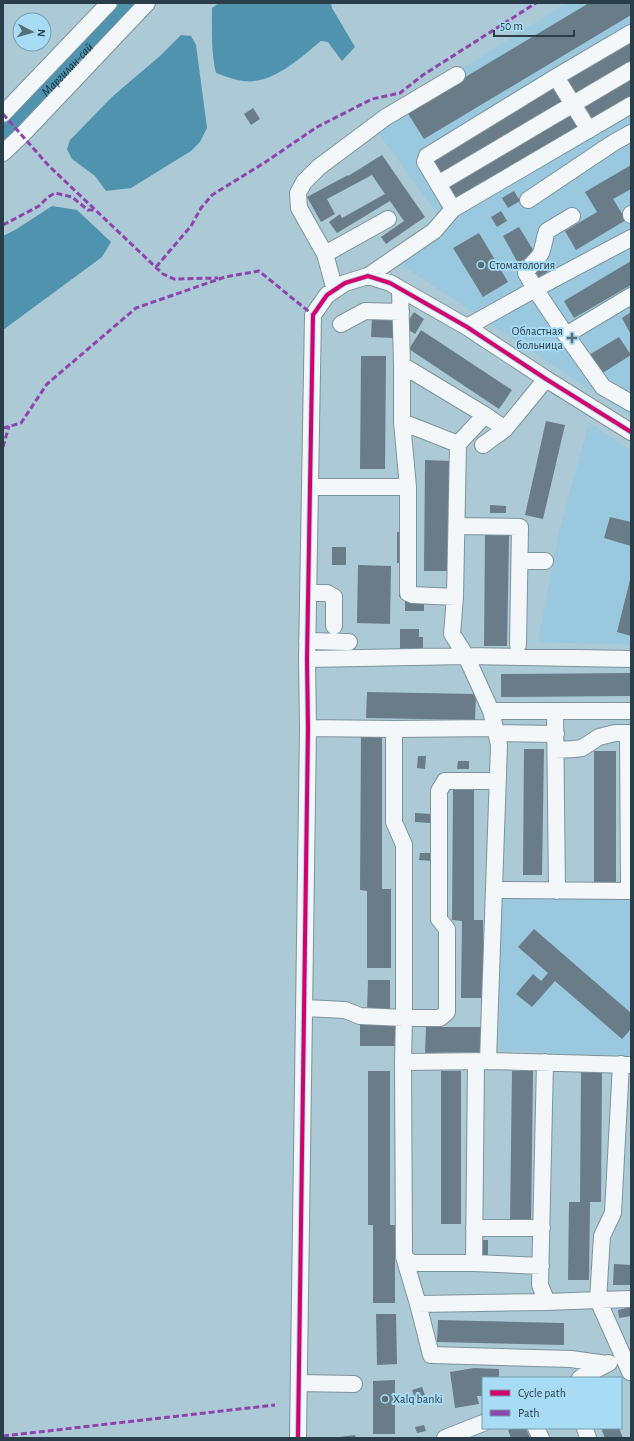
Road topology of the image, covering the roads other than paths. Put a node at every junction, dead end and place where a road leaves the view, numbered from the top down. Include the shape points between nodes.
1 (109, 3) edge
2 (148, 3) edge
3 (631, 33) edge
4 (631, 70) edge
5 (457, 75) dead end
6 (556, 77) junction
7 (573, 104) junction
8 (631, 105) edge
9 (3, 114) edge
10 (589, 130) junction
11 (631, 133) edge
12 (3, 153) edge
13 (438, 184) junction
14 (528, 200) dead end
15 (453, 210) junction
16 (572, 216) dead end
17 (388, 219) dead end
18 (631, 238) edge
19 (324, 254) junction
20 (368, 276) junction
21 (400, 289) junction
22 (535, 289) junction
23 (335, 290) junction
24 (631, 296) edge
25 (401, 312) junction
26 (341, 324) dead end
27 (467, 327) junction
28 (566, 335) junction
29 (402, 365) junction
30 (546, 379) junction
31 (630, 401) edge
32 (485, 415) junction
33 (402, 422) junction
34 (505, 429) junction
35 (631, 432) edge
36 (458, 444) junction
37 (483, 445) dead end
38 (311, 486) junction
39 (408, 487) junction
40 (457, 526) junction
41 (520, 561) junction
42 (545, 561) dead end
43 (308, 592) junction
44 (455, 597) junction
45 (334, 626) dead end
46 (307, 642) junction
47 (349, 642) dead end
48 (518, 645) dead end
49 (466, 656) junction
50 (307, 659) junction
51 (631, 659) edge
52 (491, 711) junction
53 (555, 711) junction
54 (631, 711) edge
55 (308, 728) junction
56 (394, 729) junction
57 (495, 730) junction
58 (630, 733) edge
59 (556, 734) junction
60 (556, 750) junction
61 (497, 781) junction
62 (494, 890) junction
63 (557, 891) junction
64 (630, 892) edge
65 (304, 1008) junction
66 (404, 1018) junction
67 (482, 1061) junction
68 (403, 1062) junction
69 (545, 1062) junction
70 (626, 1064) edge
71 (474, 1228) junction
72 (542, 1228) junction
73 (404, 1256) junction
74 (474, 1263) junction
75 (541, 1266) junction
76 (631, 1299) edge
77 (598, 1300) junction
78 (548, 1302) junction
79 (418, 1304) junction
80 (607, 1364) junction
81 (629, 1367) edge
82 (582, 1377) edge
83 (299, 1383) junction
84 (354, 1384) dead end
85 (482, 1423) edge
86 (298, 1438) edge
87 (445, 1438) edge

1 - 9 street
2 - 12 street
3 - 6 street
4 - 7 street
5 - 19 street via 386,117 304,182 298,193 299,208
6 - 7 street
6 - 13 street via 427,156 425,162
7 - 10 street
7 - 13 street
8 - 10 street
10 - 15 street
11 - 14 street
13 - 15 street
15 - 20 street via 434,231
16 - 22 street via 547,231 542,252 529,266 526,273
17 - 19 street
18 - 22 street
19 - 23 street
20 - 21 street
20 - 23 street via 345,283
21 - 25 street
21 - 27 street
22 - 27 street
22 - 28 street
23 - 38 street via 327,295 313,315
24 - 28 street
25 - 26 street via 365,311
25 - 29 street
27 - 30 street
28 - 31 street via 603,387
29 - 32 street
29 - 33 street
30 - 34 street
30 - 35 street
32 - 34 street
32 - 36 street
33 - 36 street
33 - 39 street
34 - 37 street
36 - 40 street
38 - 39 street
38 - 43 street
39 - 44 street via 408,593
40 - 41 street via 520,527
40 - 44 street
41 - 42 street
41 - 48 street
43 - 45 street via 327,593 334,597
43 - 46 street
44 - 49 street via 452,634
46 - 47 street
46 - 50 street
49 - 50 street
49 - 51 street
49 - 52 street
50 - 55 street
52 - 53 street
52 - 57 street
53 - 54 street
53 - 59 street
55 - 56 street
55 - 65 street
56 - 57 street
56 - 66 street via 394,822 404,845
57 - 59 street
57 - 61 street via 499,744
58 - 60 street via 600,737 582,748
58 - 64 street
59 - 60 street
60 - 63 street
61 - 62 street
61 - 66 street via 445,781 439,791 439,919 447,929 447,1012 440,1018
62 - 63 street
62 - 67 street
63 - 64 street
65 - 66 street via 345,1010 360,1016
65 - 83 street
66 - 68 street
67 - 68 street
67 - 69 street
67 - 71 street
68 - 73 street
69 - 70 street
69 - 72 street
70 - 77 street via 613,1213 602,1236
71 - 72 street
71 - 74 street
72 - 75 street
73 - 74 street via 412,1263
73 - 79 street
74 - 75 street
75 - 78 street via 540,1285
76 - 77 street
77 - 78 street
77 - 81 street
78 - 79 street
79 - 80 street via 431,1355 571,1359
80 - 81 street
80 - 82 street
83 - 84 street
83 - 86 street
85 - 87 street

